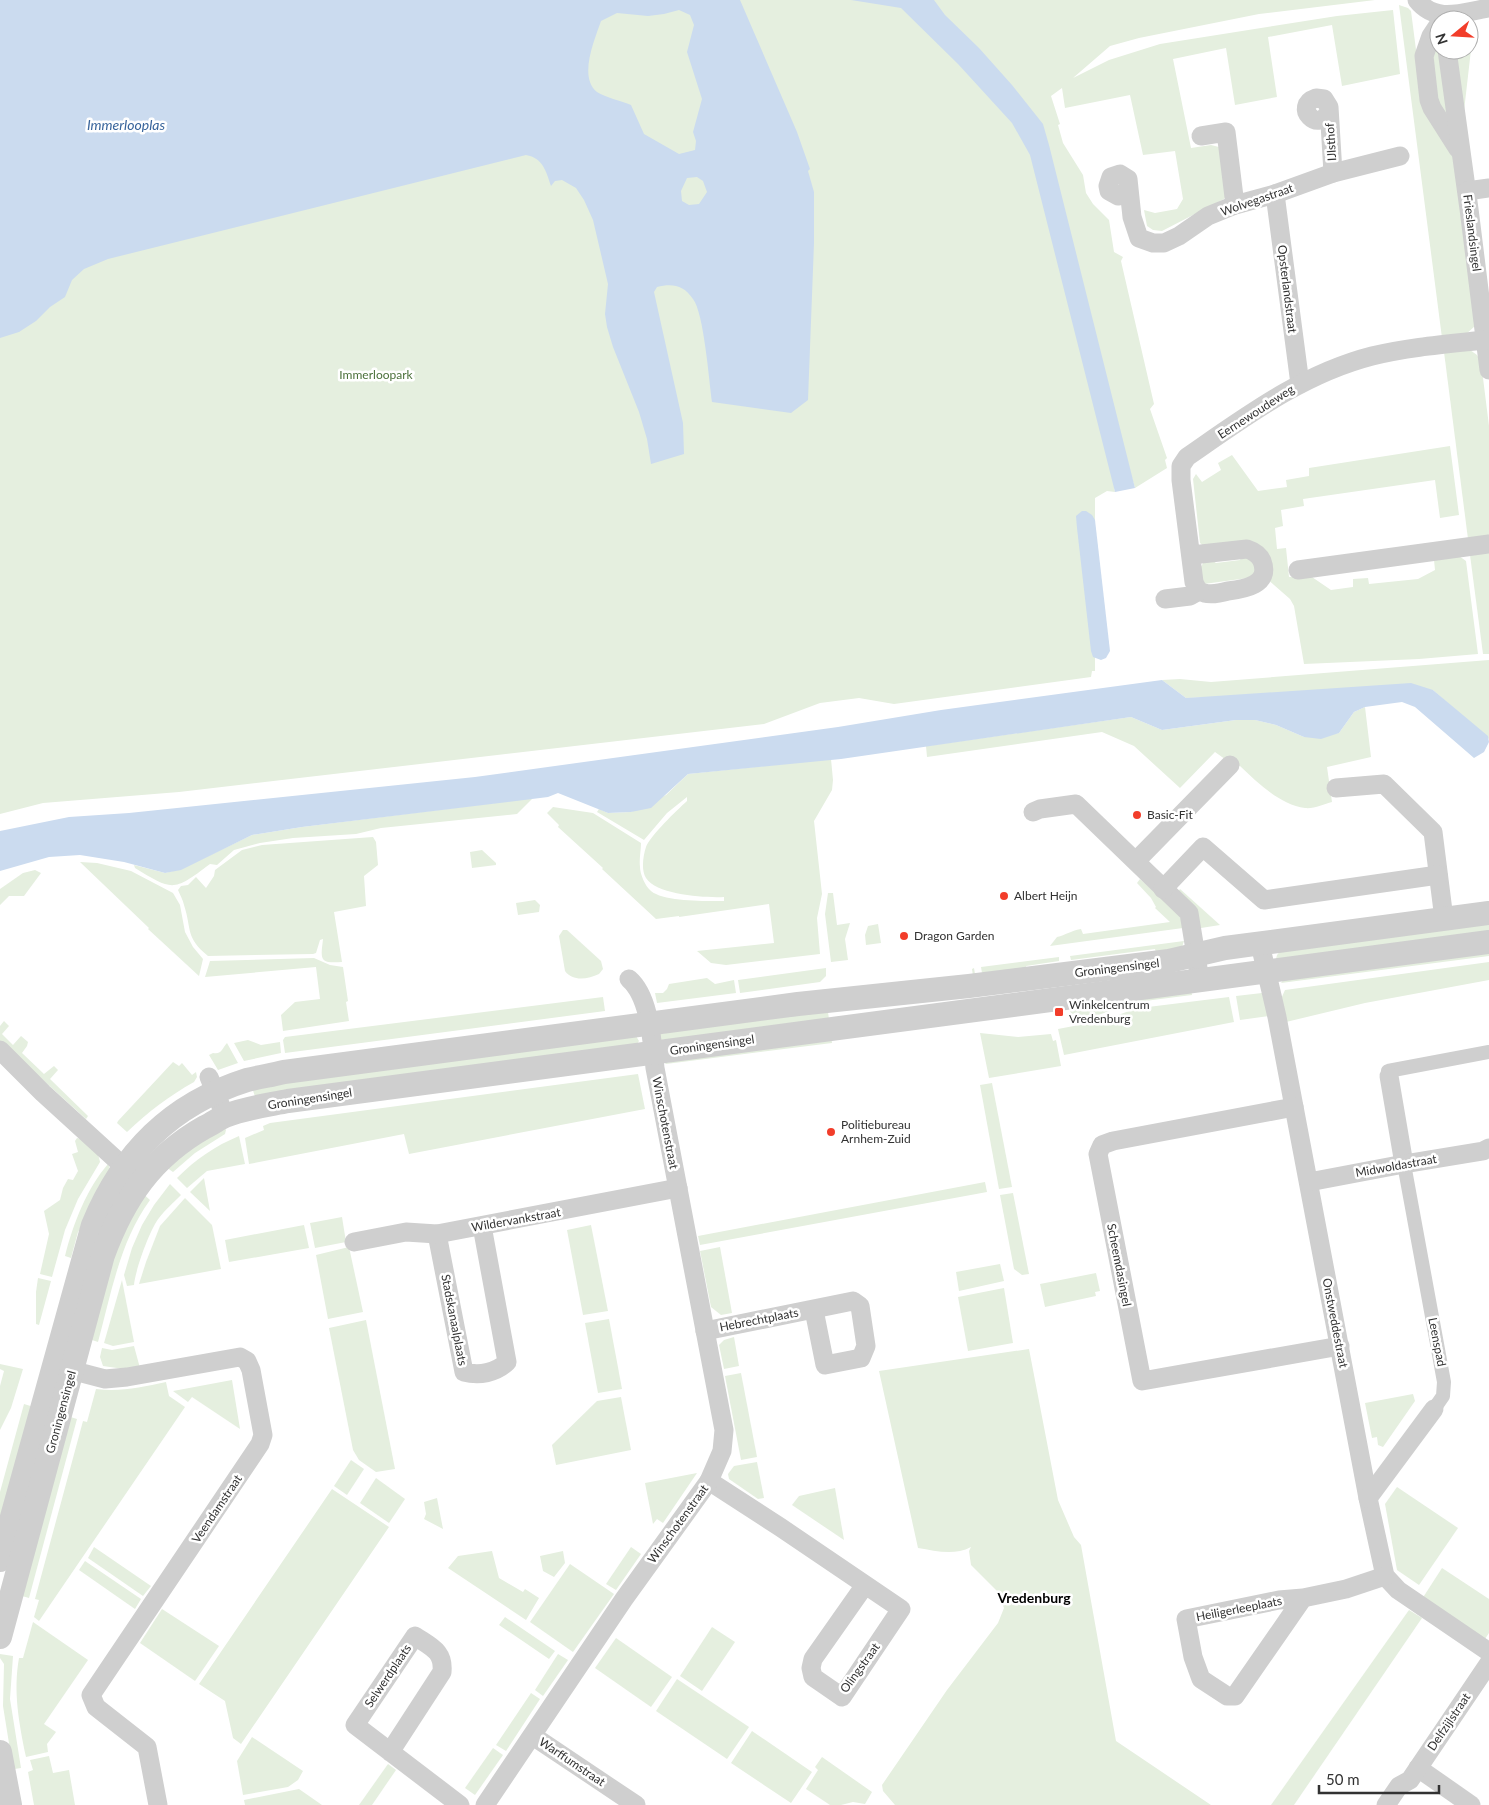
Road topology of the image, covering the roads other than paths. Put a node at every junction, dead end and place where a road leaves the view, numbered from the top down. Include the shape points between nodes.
1 (1417, 0) edge
2 (1429, 12) edge
3 (1429, 42) edge
4 (1449, 60) edge
5 (1303, 99) dead end
6 (1201, 136) dead end
7 (1461, 154) junction
8 (1400, 156) dead end
9 (1333, 173) junction
10 (1103, 180) dead end
11 (1489, 188) edge
12 (1467, 191) junction
13 (1275, 194) junction
14 (1235, 205) junction
15 (1485, 340) junction
16 (1489, 370) edge
17 (1300, 384) junction
18 (1489, 544) edge
19 (1192, 555) junction
20 (1298, 570) dead end
21 (1199, 591) junction
22 (1165, 600) dead end
23 (1230, 764) dead end
24 (1336, 788) dead end
25 (1033, 812) dead end
26 (1136, 860) junction
27 (1438, 875) junction
28 (1163, 888) junction
29 (1489, 913) edge
30 (1444, 919) junction
31 (1489, 942) edge
32 (1260, 944) junction
33 (1196, 954) junction
34 (1266, 972) junction
35 (629, 979) dead end
36 (1199, 981) junction
37 (649, 1024) junction
38 (0, 1050) edge
39 (1489, 1052) edge
40 (653, 1053) junction
41 (1388, 1073) joint
42 (212, 1085) junction
43 (1294, 1107) junction
44 (226, 1116) junction
45 (1487, 1151) edge
46 (1404, 1164) junction
47 (132, 1175) junction
48 (1309, 1182) junction
49 (678, 1188) junction
50 (482, 1226) junction
51 (437, 1234) junction
52 (354, 1242) dead end
53 (814, 1310) dead end
54 (705, 1331) junction
55 (1340, 1346) junction
56 (63, 1368) junction
57 (1434, 1409) joint
58 (709, 1481) junction
59 (1368, 1498) junction
60 (0, 1560) edge
61 (1385, 1576) junction
62 (865, 1585) junction
63 (1303, 1598) junction
64 (1, 1630) edge
65 (1489, 1652) edge
66 (1489, 1663) edge
67 (533, 1736) junction
68 (0, 1752) edge
69 (390, 1752) junction
70 (1414, 1774) junction
71 (6, 1803) edge
72 (158, 1805) edge
73 (460, 1805) edge
74 (485, 1805) edge
75 (636, 1805) edge
76 (1386, 1805) edge
77 (1401, 1805) edge
78 (1471, 1805) edge

1 - 2 street
3 - 7 street, Frieslandsingel via 1424,56 1429,100
4 - 7 street, Frieslandsingel
5 - 9 street, IJlsthof via 1320,98 1329,106
6 - 14 street via 1226,132
7 - 12 street, Frieslandsingel
8 - 9 street, Wolvegastraat
9 - 13 street, Wolvegastraat
10 - 14 street, Wolvegastraat via 1120,174 1128,179 1132,218 1139,238 1153,243 1164,243 1208,216
11 - 12 street
12 - 15 street, Frieslandsingel
13 - 14 street, Wolvegastraat
13 - 17 street, Opsterlandstraat
15 - 16 street, Frieslandsingel
15 - 17 street, Eernewoudeweg via 1373,356
17 - 19 street, Eernewoudeweg via 1258,408 1183,462 1181,480
18 - 20 street
19 - 21 street, Eernewoudeweg via 1194,582
19 - 21 street via 1247,549 1252,550 1262,563 1261,578 1253,587 1210,594
21 - 22 street via 1190,596
23 - 26 street
24 - 27 street via 1384,784 1433,832
25 - 26 street via 1076,804
26 - 28 street
27 - 28 street via 1264,900 1204,847
27 - 30 street
28 - 33 street via 1189,913
29 - 30 street, Groningensingel
30 - 32 street, Groningensingel
31 - 34 street, Groningensingel
32 - 33 street, Groningensingel
32 - 34 street, Onstweddestraat
33 - 36 street
33 - 37 street, Groningensingel via 1169,961
34 - 36 street, Groningensingel
34 - 43 street, Onstweddestraat
35 - 37 street via 636,985
36 - 40 street, Groningensingel
37 - 40 street, Winschotenstraat
37 - 42 street, Groningensingel via 284,1072
38 - 47 street
39 - 41 street
40 - 44 street, Groningensingel via 288,1101
40 - 49 street, Winschotenstraat
41 - 46 street
42 - 44 street
42 - 47 street, Groningensingel via 153,1132
43 - 48 street, Onstweddestraat
43 - 55 street, Scheemdasingel via 1102,1145 1098,1154 1115,1248 1142,1381
44 - 47 street, Groningensingel via 188,1137 156,1164
45 - 46 street, Midwoldastraat
46 - 48 street, Midwoldastraat
46 - 57 street, Leenspad via 1444,1382 1443,1396
47 - 56 street, Groningensingel via 123,1208
48 - 55 street, Onstweddestraat
49 - 50 street, Wildervankstraat
49 - 54 street, Winschotenstraat
50 - 51 street, Wildervankstraat
50 - 51 street, Stadskanaalplaats via 507,1362 499,1370 474,1375 464,1372
51 - 52 street, Wildervankstraat via 406,1232
53 - 54 street, Hebrechtplaats
54 - 58 street, Winschotenstraat via 724,1430 722,1452
55 - 59 street, Onstweddestraat
56 - 60 street, Groningensingel
56 - 64 street, Groningensingel
56 - 72 street, Veendamstraat via 105,1378 127,1378 240,1357 247,1361 251,1370 263,1435 260,1444 91,1695 96,1708 146,1747
57 - 59 street, Leenspad
58 - 62 street, Olingstraat
58 - 67 street, Winschotenstraat via 624,1599
59 - 61 street, Onstweddestraat
61 - 63 street, Heiligerleeplaats
61 - 65 street via 1398,1590
62 - 62 street, Olingstraat via 813,1659 811,1668 813,1677 842,1697 901,1609
63 - 63 street, Heiligerleeplaats via 1234,1696 1226,1696 1201,1679 1186,1619
66 - 70 street, Delfzijlstraat
67 - 74 street, Winschotenstraat
67 - 75 street, Warffumstraat
68 - 71 street
69 - 69 street, Selwerdplaats via 442,1672 440,1653 415,1636 355,1725
69 - 73 street, Selwerdplaats
70 - 76 street, Delfzijlstraat via 1399,1786
70 - 77 street, Delfzijlstraat
70 - 78 street

